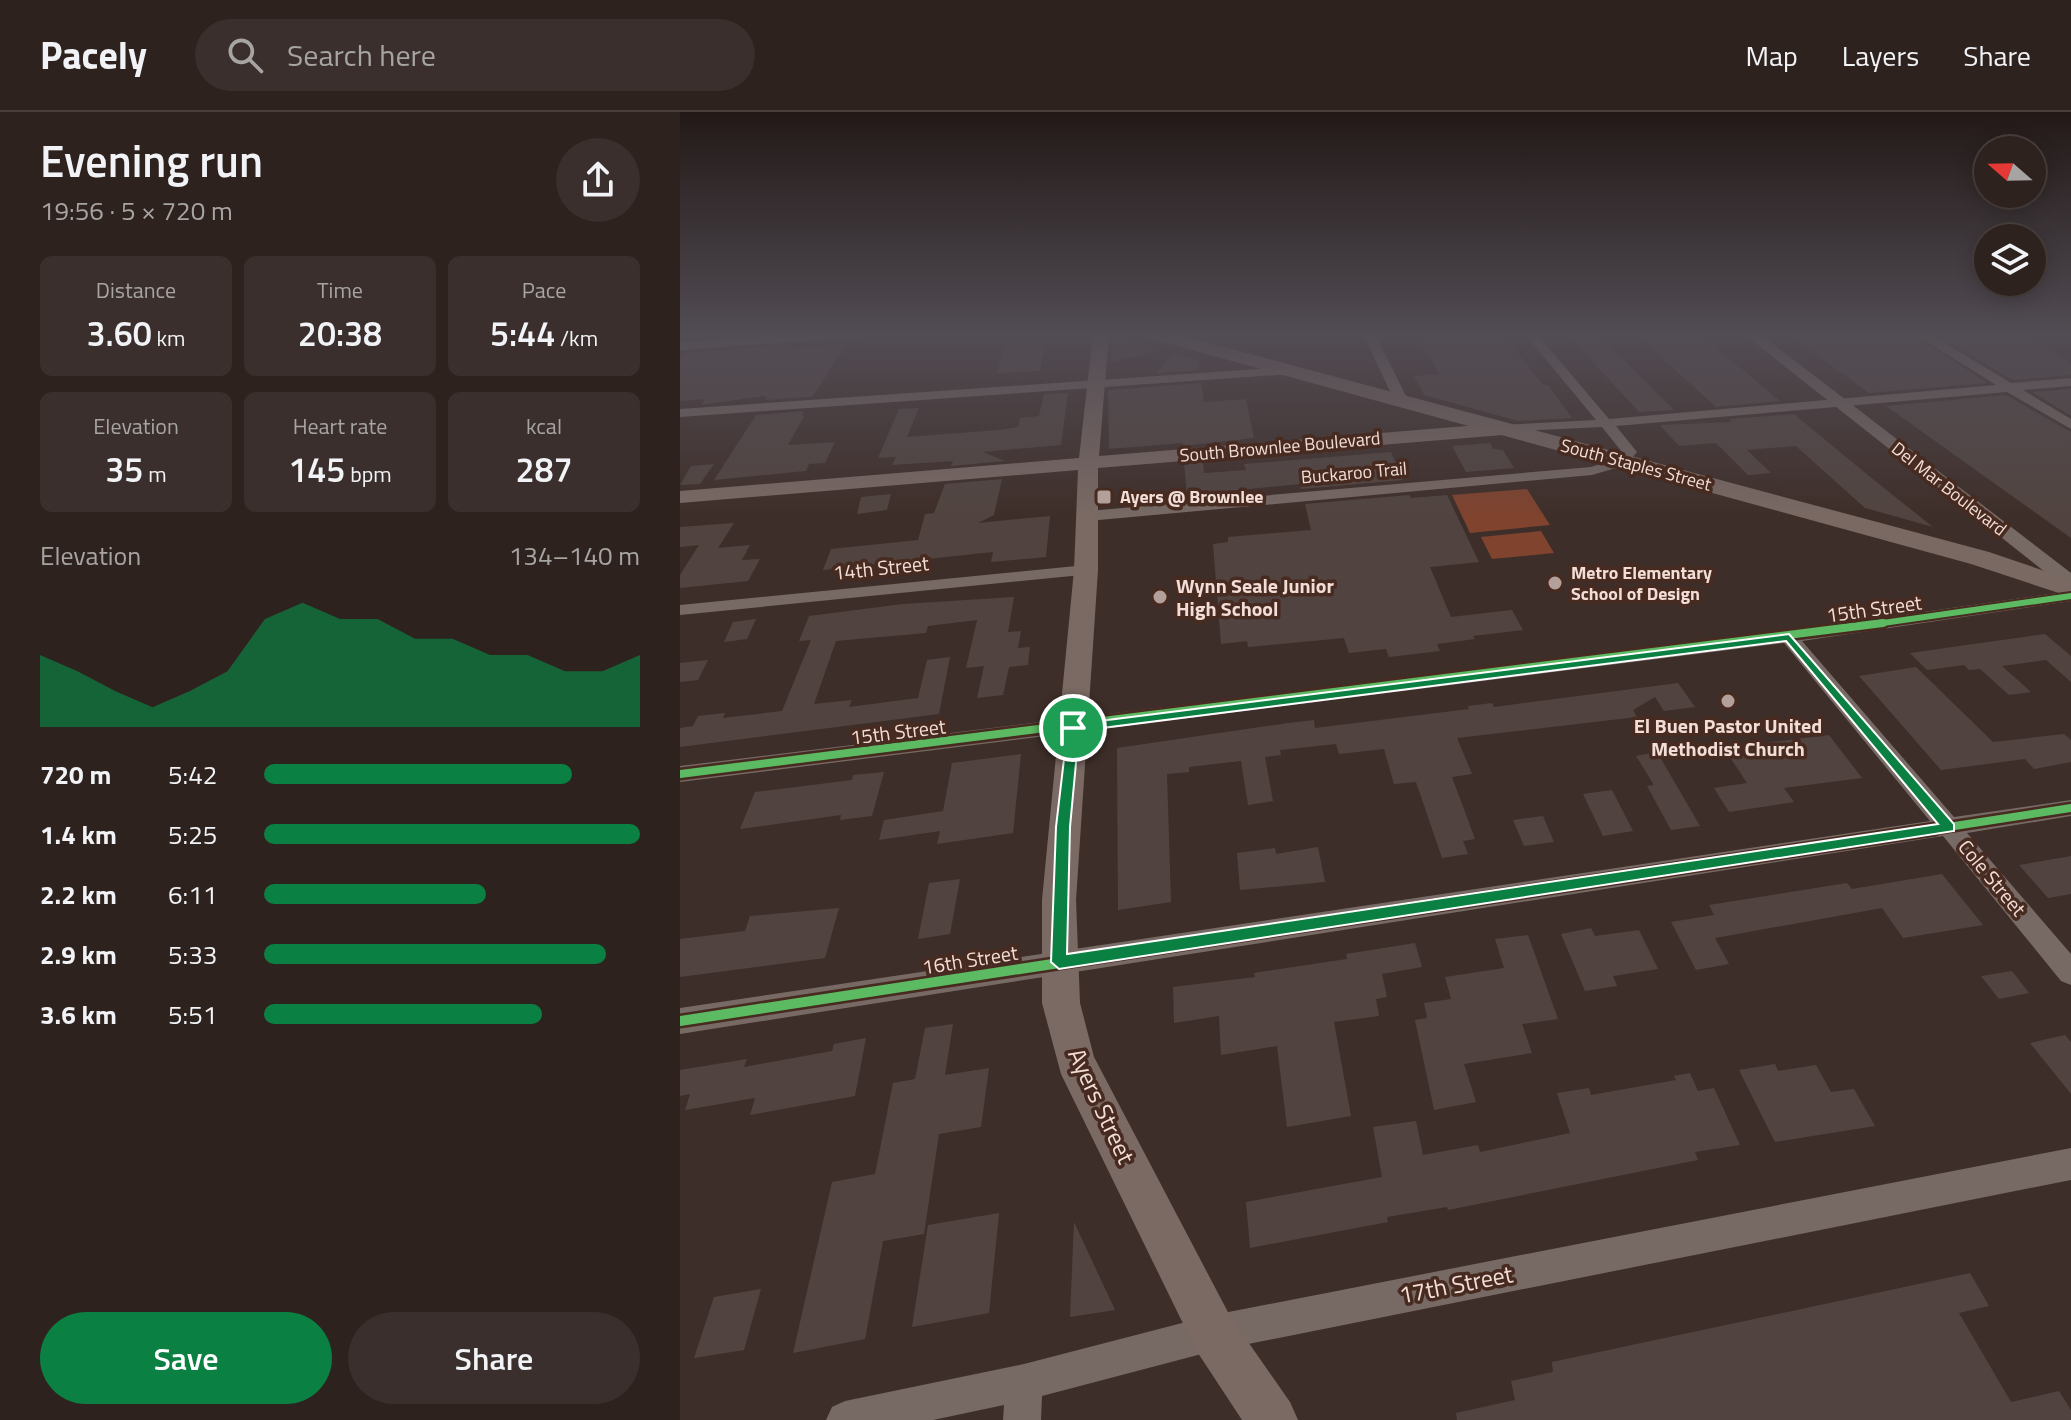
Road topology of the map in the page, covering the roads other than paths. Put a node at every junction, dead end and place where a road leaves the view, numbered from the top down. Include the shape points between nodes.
1 (928, 395) edge
2 (1094, 395) edge
3 (1376, 395) edge
4 (1399, 395) edge
5 (1583, 395) edge
6 (1828, 395) edge
7 (1923, 395) edge
8 (2022, 395) edge
9 (1402, 402) junction
10 (1838, 403) junction
11 (680, 413) edge
12 (1607, 423) junction
13 (2071, 425) edge
14 (1503, 429) junction
15 (1621, 462) junction
16 (1088, 463) junction
17 (680, 497) edge
18 (1088, 516) junction
19 (1086, 570) junction
20 (2071, 586) edge
21 (2071, 596) edge
22 (680, 610) edge
23 (1789, 637) junction
24 (1073, 728) junction
25 (680, 774) edge
26 (2071, 808) edge
27 (1949, 827) junction
28 (1059, 962) junction
29 (2071, 973) edge
30 (680, 1021) edge
31 (2071, 1164) edge
32 (1213, 1333) junction
33 (1024, 1382) junction
34 (845, 1420) edge
35 (1022, 1420) edge
36 (1272, 1420) edge

1 - 11 street
2 - 16 main road, Ayers Street
3 - 9 main road, South Staples Street
4 - 9 street
5 - 12 street
6 - 10 street, Del Mar Boulevard
7 - 10 street, South Brownlee Boulevard
8 - 13 street
9 - 14 main road, South Staples Street
10 - 12 street, South Brownlee Boulevard
10 - 20 street, Del Mar Boulevard
12 - 14 street, South Brownlee Boulevard
12 - 15 street via 1630,452
14 - 15 main road, South Staples Street
14 - 16 main road, South Brownlee Boulevard
15 - 18 street, Buckaroo Trail via 1592,471
15 - 20 main road, South Staples Street
16 - 17 main road, South Brownlee Boulevard
16 - 18 main road, Ayers Street
18 - 19 main road, Ayers Street
19 - 22 street, 14th Street
19 - 24 main road, Ayers Street
21 - 23 street, 15th Street
23 - 24 street, 15th Street
23 - 27 street, Cole Street
24 - 25 street, 15th Street
24 - 28 main road, Ayers Street via 1063,827
26 - 27 street, 16th Street
27 - 28 street, 16th Street
27 - 29 street, Cole Street
28 - 30 street, 16th Street
28 - 32 main road, Ayers Street via 1061,1003 1075,1061
31 - 32 street, 17th Street
32 - 33 street, 17th Street
32 - 36 main road, Ayers Street
33 - 34 street, 17th Street
33 - 35 street

